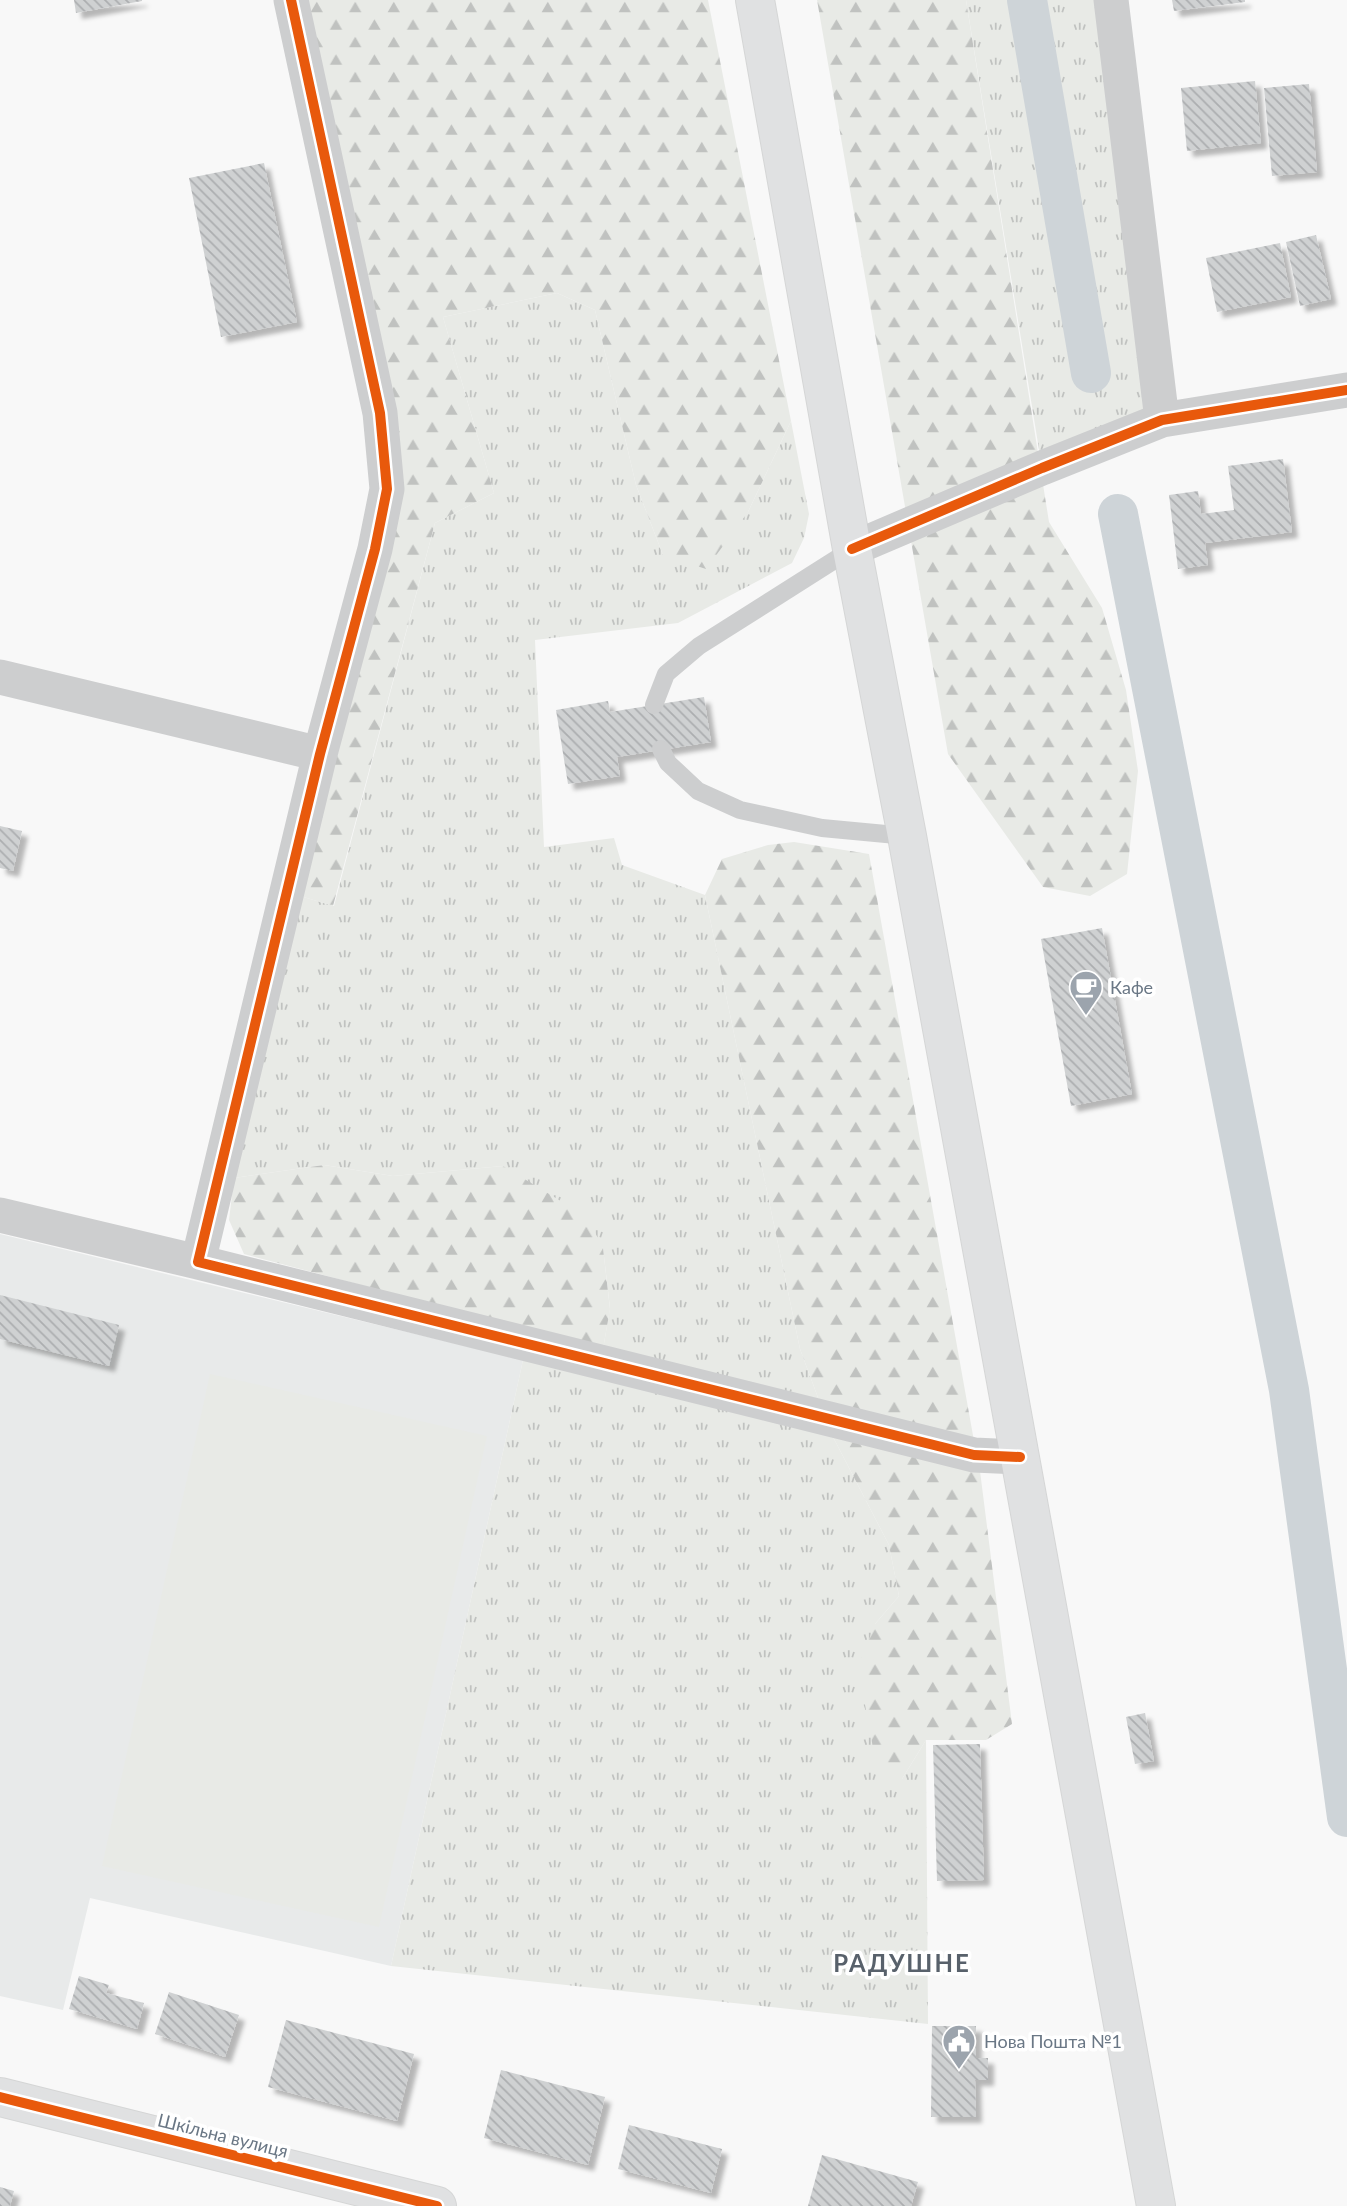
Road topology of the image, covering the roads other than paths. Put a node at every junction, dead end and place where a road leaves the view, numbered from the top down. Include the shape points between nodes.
1 (291, 0) edge
2 (755, 0) edge
3 (1111, 0) edge
4 (1347, 390) edge
5 (1162, 420) junction
6 (852, 549) junction
7 (0, 677) edge
8 (654, 705) dead end
9 (661, 749) dead end
10 (320, 754) junction
11 (907, 836) junction
12 (0, 1215) edge
13 (198, 1262) junction
14 (1020, 1457) junction
15 (0, 2097) edge
16 (437, 2206) edge
17 (1156, 2206) edge

1 - 10 street via 380,413 387,489
2 - 6 main road
3 - 5 street
4 - 5 street
5 - 6 street
6 - 8 lane via 699,646 666,674
6 - 11 main road
7 - 10 street
9 - 11 lane via 668,763 698,791 740,810 822,828
10 - 13 street
11 - 14 main road
12 - 13 street
13 - 14 street via 974,1455
14 - 17 main road
15 - 16 main road, Шкільна вулиця

